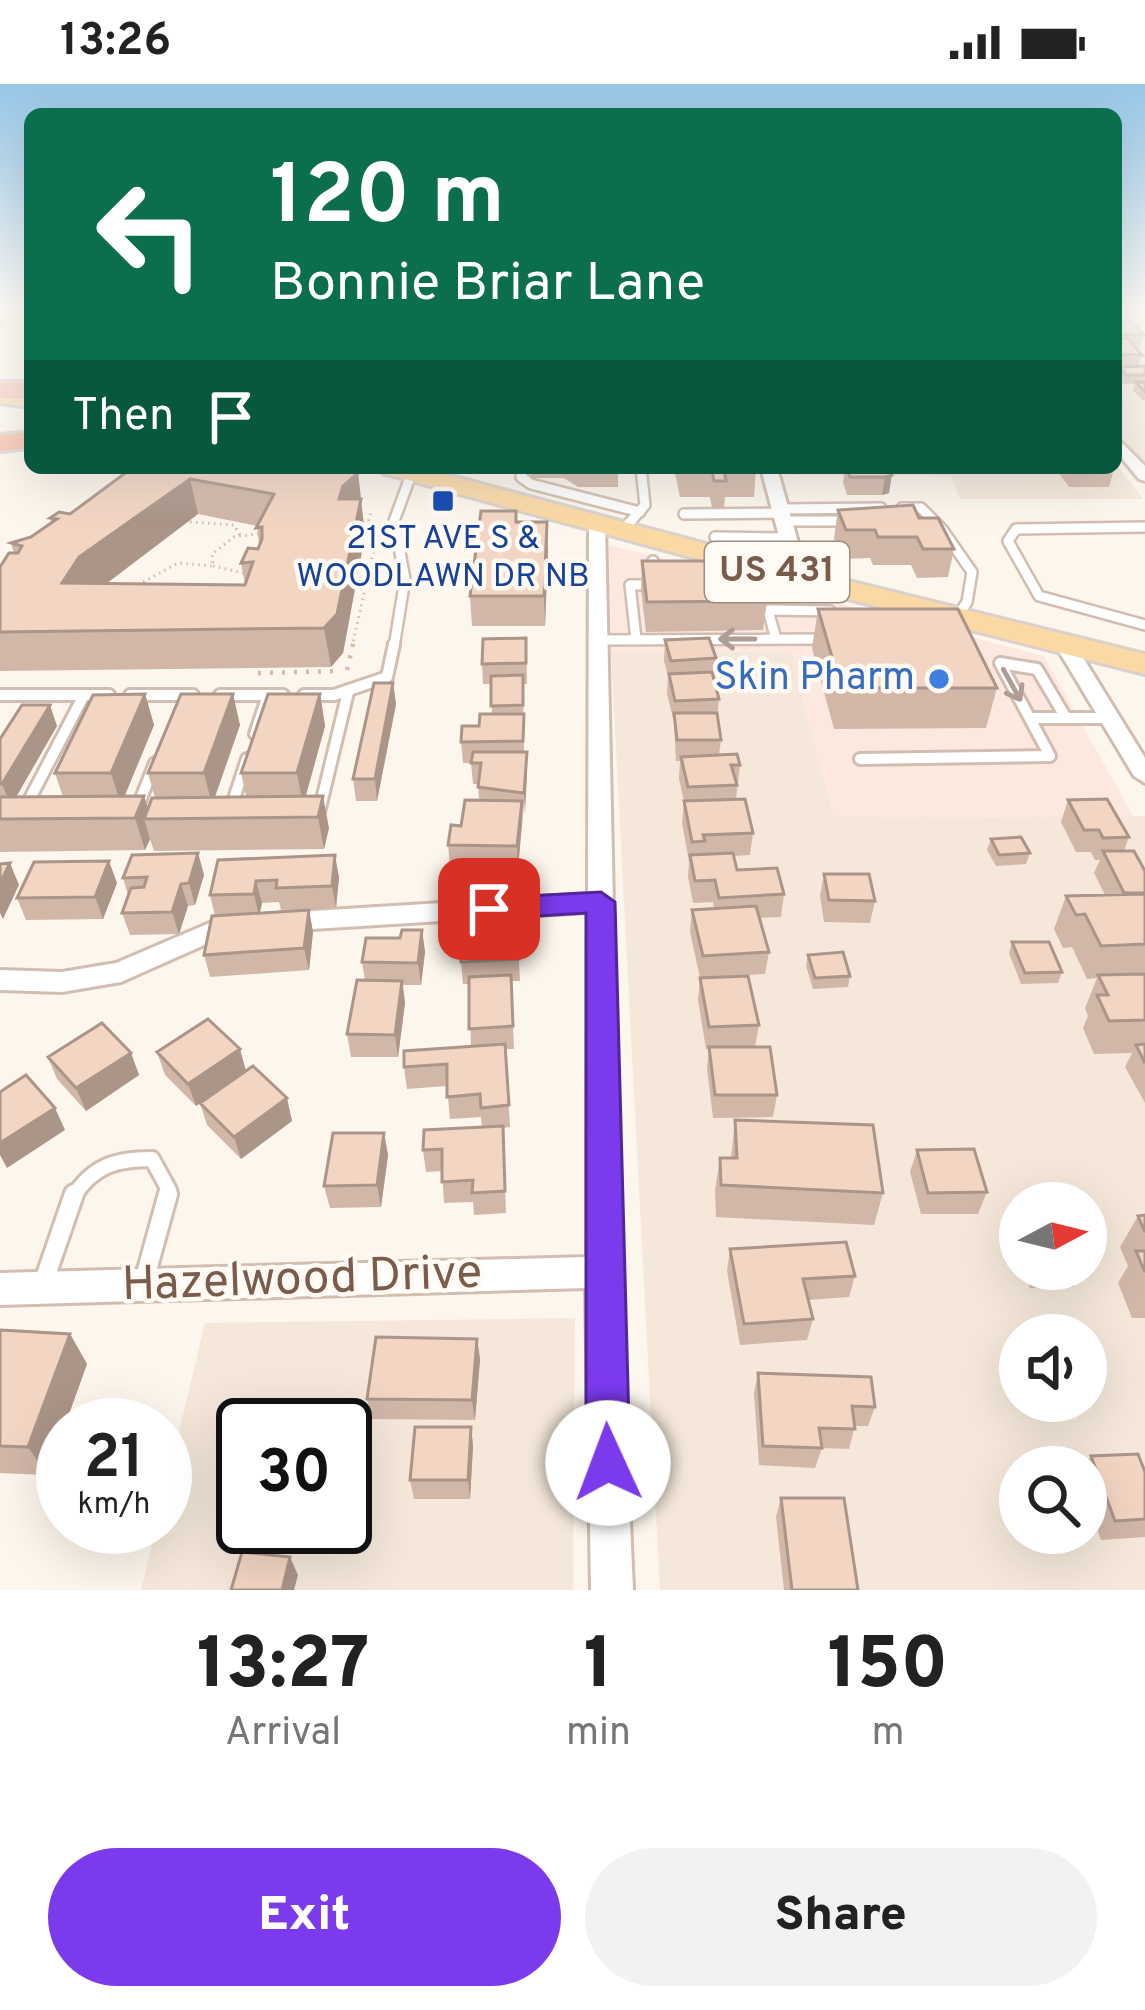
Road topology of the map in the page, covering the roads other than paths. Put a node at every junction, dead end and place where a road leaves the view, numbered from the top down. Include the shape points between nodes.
1 (1122, 447) edge
2 (401, 474) edge
3 (419, 474) edge
4 (521, 474) edge
5 (642, 474) edge
6 (771, 474) edge
7 (1145, 476) edge
8 (684, 514) dead end
9 (783, 520) junction
10 (620, 522) junction
11 (871, 522) edge
12 (915, 522) edge
13 (940, 527) junction
14 (1145, 527) edge
15 (715, 537) dead end
16 (653, 561) edge
17 (799, 578) junction
18 (850, 601) junction
19 (957, 617) junction
20 (1145, 625) edge
21 (636, 639) junction
22 (776, 639) junction
23 (844, 639) edge
24 (598, 640) junction
25 (1064, 643) junction
26 (1145, 664) edge
27 (348, 692) junction
28 (0, 695) edge
29 (84, 695) junction
30 (183, 695) junction
31 (268, 695) junction
32 (175, 716) edge
33 (1030, 718) junction
34 (1066, 718) junction
35 (1110, 718) junction
36 (1138, 754) edge
37 (158, 756) edge
38 (860, 759) dead end
39 (1145, 776) edge
40 (43, 817) edge
41 (111, 817) edge
42 (133, 817) junction
43 (157, 817) edge
44 (246, 817) edge
45 (302, 817) edge
46 (601, 902) junction
47 (0, 980) edge
48 (604, 1272) junction
49 (142, 1285) junction
50 (42, 1288) junction
51 (0, 1289) edge
52 (612, 1590) edge

1 - 7 street
2 - 27 lane via 394,521 408,553 408,580 387,677
3 - 10 main road, US 431
4 - 10 lane
5 - 10 lane via 646,505
6 - 9 street
8 - 9 lane
9 - 11 lane
9 - 13 lane via 921,508
9 - 15 lane
9 - 17 street
10 - 17 main road, US 431
10 - 24 street
12 - 13 lane
13 - 19 lane via 972,572
14 - 20 lane via 1036,526 1016,529 1009,541 1039,596
16 - 21 lane via 656,585 631,585
17 - 18 main road, US 431
18 - 19 main road, US 431
18 - 22 lane via 768,610
19 - 25 main road, US 431
22 -> 21 lane
21 - 24 lane
22 - 23 lane
24 - 46 street
25 - 26 main road, US 431
25 - 35 street
27 - 31 lane
27 - 45 lane via 322,811
28 - 29 lane
29 - 30 lane
29 - 40 lane via 20,817
30 - 31 lane
30 - 32 lane
31 - 44 lane via 228,817
33 - 34 lane
34 -> 33 lane via 1033,664 1000,663
33 - 38 lane via 1050,756
34 - 35 lane
35 - 36 street
36 - 39 street
37 - 42 lane
41 - 42 lane
42 - 43 lane
46 - 47 street via 226,926 121,972 62,982
46 - 48 street
48 - 49 street, Hazelwood Drive
48 - 52 street
49 - 50 street, Hazelwood Drive
49 - 50 lane via 169,1190 152,1160 129,1156 88,1171 75,1189
50 - 51 street, Hazelwood Drive

